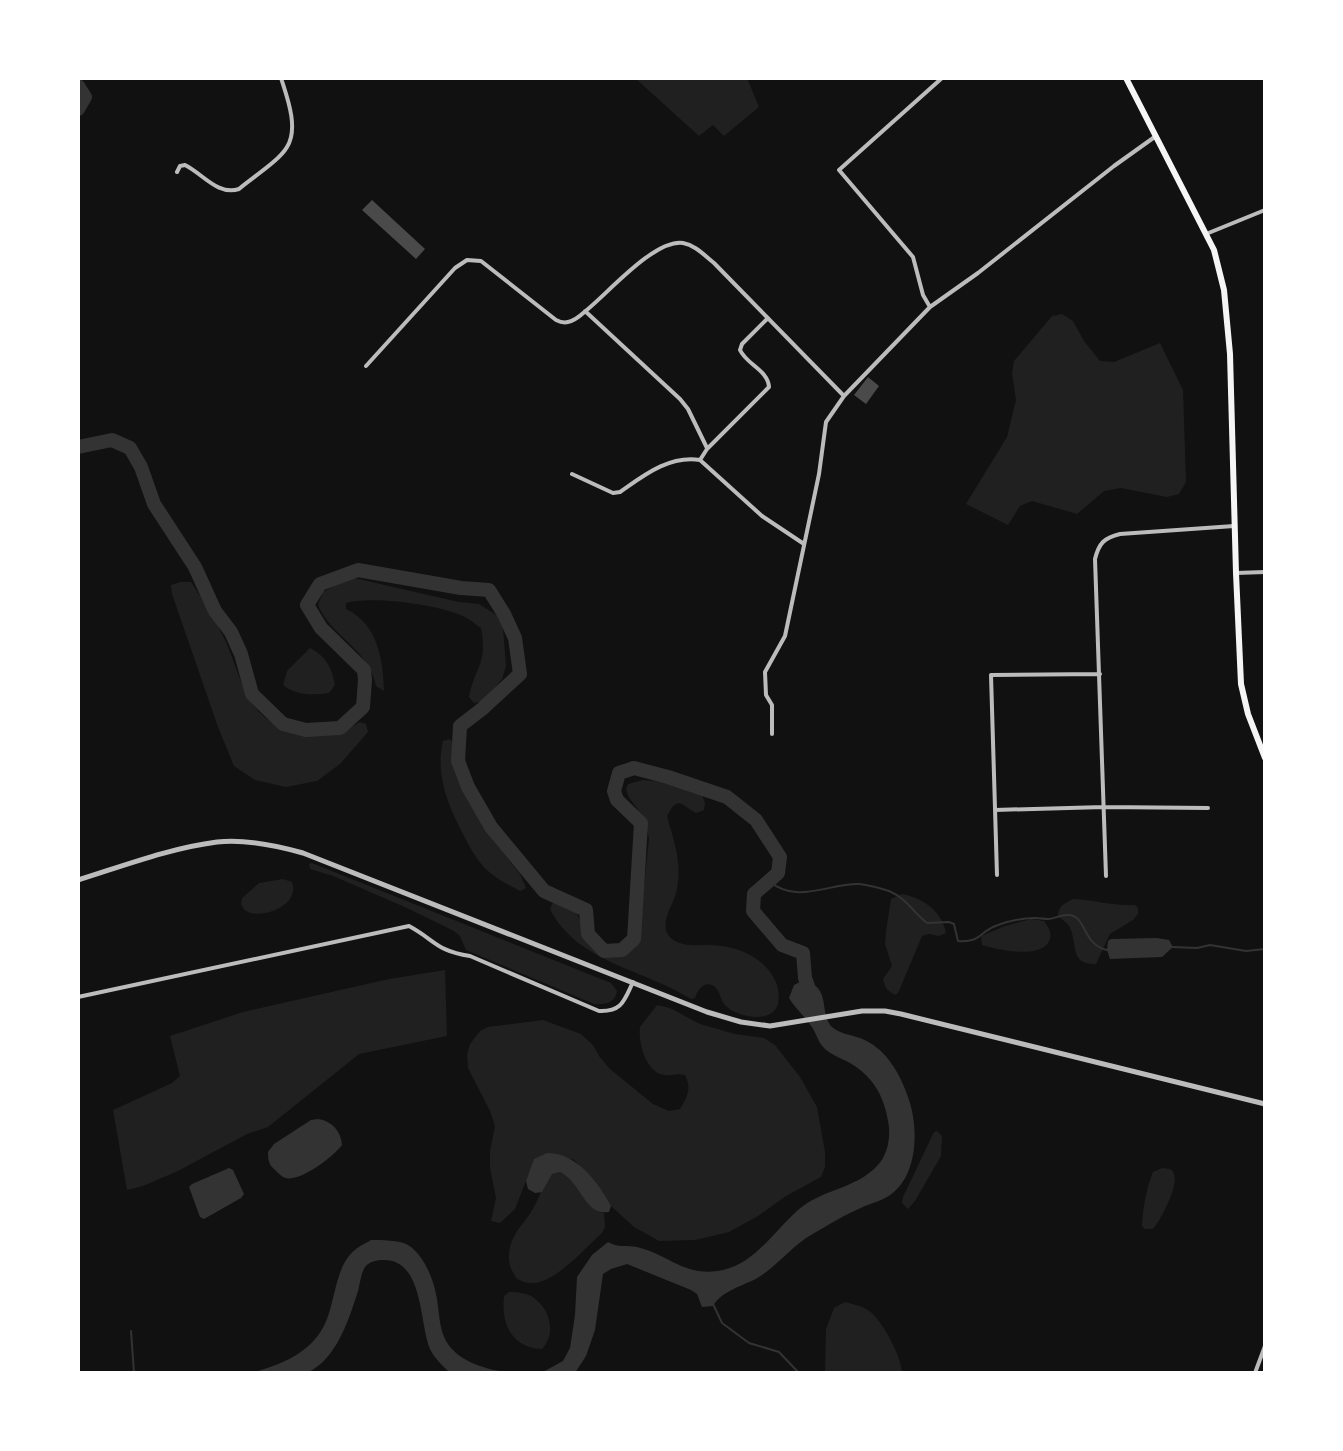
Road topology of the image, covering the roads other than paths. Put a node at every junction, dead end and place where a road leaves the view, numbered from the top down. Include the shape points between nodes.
1 (281, 78) edge
2 (942, 78) edge
3 (1126, 78) edge
4 (1156, 136) junction
5 (177, 172) dead end
6 (1265, 210) edge
7 (1206, 234) junction
8 (930, 307) junction
9 (585, 311) junction
10 (768, 318) junction
11 (366, 366) dead end
12 (844, 396) junction
13 (707, 449) junction
14 (700, 460) junction
15 (572, 474) dead end
16 (1234, 526) junction
17 (804, 544) junction
18 (1265, 572) edge
19 (1236, 573) junction
20 (1100, 674) junction
21 (772, 734) dead end
22 (1265, 758) edge
23 (1104, 807) junction
24 (1208, 808) dead end
25 (995, 810) junction
26 (997, 875) dead end
27 (1106, 876) dead end
28 (78, 880) edge
29 (633, 982) junction
30 (78, 997) edge
31 (1265, 1104) edge
32 (1265, 1346) edge
33 (1255, 1373) edge

1 - 5 street via 292,126 287,148 277,158 233,191 185,165
2 - 8 street via 839,170 913,257
3 - 4 main road
4 - 7 main road
4 - 8 street
6 - 7 street
7 - 16 main road via 1219,269 1228,321
8 - 12 street
9 - 10 street via 653,251 684,243 714,263
9 - 11 street via 573,321 556,320 481,261 467,260
9 - 13 street via 680,399
10 - 12 street
10 - 13 street via 740,350 766,376 769,387
12 - 17 street via 826,422
13 - 14 street
14 - 15 street via 655,467 613,493
14 - 17 street via 762,516
16 - 19 main road
16 - 20 street via 1120,534 1100,543 1095,559
17 - 21 street via 785,636 765,672
18 - 19 street
19 - 22 main road via 1241,684
20 - 23 street
20 - 25 street via 991,675
23 - 24 street
23 - 25 street
23 - 27 street
25 - 26 street
28 - 29 street via 203,845 277,846
29 - 30 street via 620,1006 599,1011 437,947 409,926
29 - 31 street via 707,1012 770,1026 885,1011
32 - 33 street

